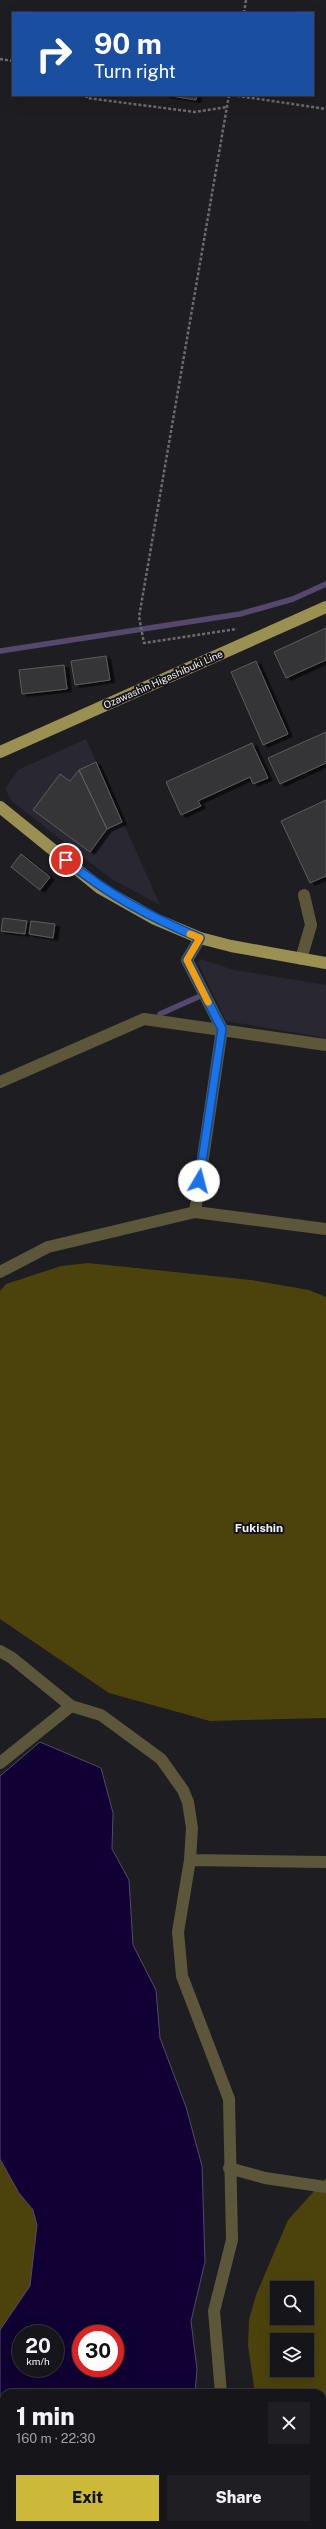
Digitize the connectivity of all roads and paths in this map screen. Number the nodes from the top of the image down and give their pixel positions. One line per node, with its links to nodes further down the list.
1 (246, 0): 2 (path)
2 (244, 12)
3 (0, 59): 4 (path)
4 (12, 61)
5 (86, 96): 8 (path)
6 (229, 96): 8 (path)
7 (239, 96): 9 (path)
8 (227, 107): 11 (path)
9 (326, 109)
10 (326, 607): 11 (main road, Ozawashin Higashibuki Line)
11 (260, 637): 12 (main road, Ozawashin Higashibuki Line)
12 (0, 752)
13 (0, 807): 15 (main road)
14 (304, 895): 16 (street)
15 (200, 938): 16 (main road); 18 (street)
16 (302, 960): 17 (main road)
17 (326, 964)
18 (222, 1029): 19 (street); 20 (street); 21 (street)
19 (326, 1045)
20 (0, 1082)
21 (195, 1212): 22 (street); 23 (street)
22 (326, 1228)
23 (0, 1272)
24 (0, 1651): 25 (street)
25 (71, 1706): 26 (street); 27 (street)
26 (0, 1763)
27 (190, 1860): 28 (street); 29 (street)
28 (326, 1862)
29 (229, 2168): 30 (street); 31 (street)
30 (326, 2187)
31 (221, 2389)

